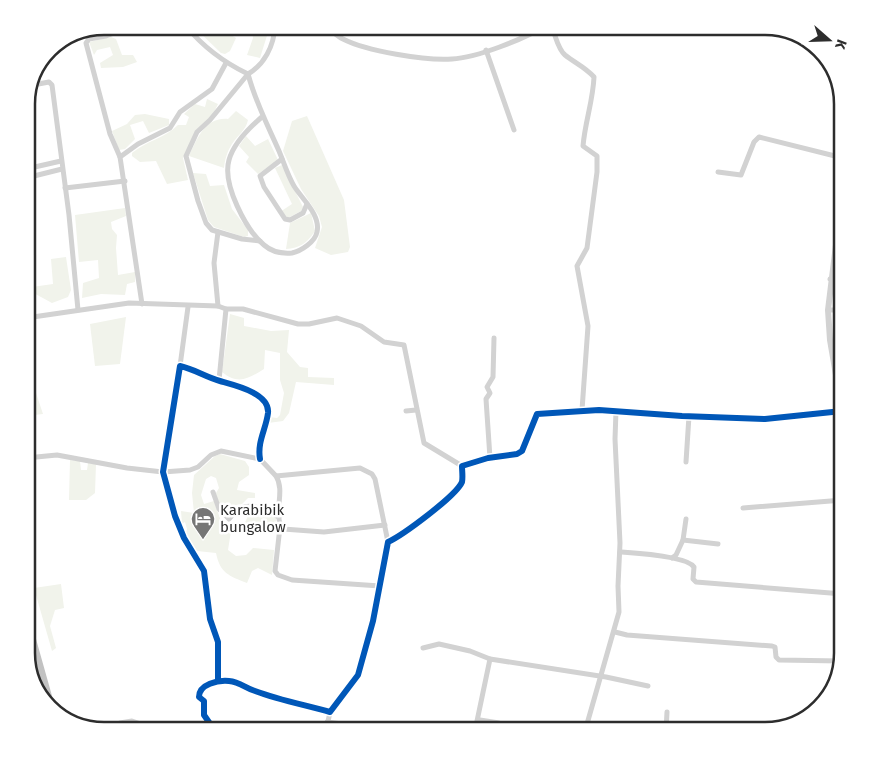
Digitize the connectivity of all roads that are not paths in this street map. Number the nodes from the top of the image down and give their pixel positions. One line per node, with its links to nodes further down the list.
1 (109, 35): 14 (street)
2 (194, 35): 8 (street)
3 (273, 35): 9 (street)
4 (337, 35): 7 (street)
5 (527, 35): 7 (street)
6 (554, 35): 42 (street)
7 (486, 50): 12 (street)
8 (226, 63): 9 (street); 14 (street)
9 (248, 74): 11 (street); 24 (street)
10 (38, 83): 16 (street)
11 (263, 116): 15 (street); 25 (street)
12 (514, 130)
13 (834, 156): 19 (street)
14 (120, 157): 21 (street)
15 (282, 159): 23 (street); 23 (street)
16 (61, 162): 17 (street); 18 (street)
17 (35, 167)
18 (62, 170): 20 (street); 22 (street)
19 (718, 172)
20 (35, 176)
21 (125, 181): 22 (street); 29 (street)
22 (65, 188): 33 (street)
23 (307, 204): 25 (street)
24 (218, 232): 25 (street); 31 (street)
25 (260, 242)
26 (834, 251): 27 (street)
27 (830, 279): 28 (street); 34 (street)
28 (834, 280)
29 (142, 304): 30 (street); 33 (street)
30 (188, 306): 31 (street); 39 (street)
31 (218, 306): 32 (street)
32 (226, 309): 40 (street); 41 (street)
33 (78, 310): 36 (street)
34 (828, 310): 35 (street); 38 (street)
35 (834, 310)
36 (35, 317)
37 (494, 338): 48 (street)
38 (834, 365)
39 (180, 366): 40 (street); 52 (street)
40 (219, 380): 49 (street)
41 (416, 410): 43 (street); 51 (street)
42 (582, 410): 44 (street); 48 (street)
43 (406, 411)
44 (616, 411): 46 (street); 64 (street)
45 (834, 415): 46 (street)
46 (689, 416): 50 (street)
47 (35, 457): 52 (street)
48 (490, 458): 51 (street)
49 (260, 459): 52 (street); 53 (street)
50 (686, 462)
51 (462, 466): 62 (street)
52 (163, 472): 74 (street)
53 (276, 476): 57 (street); 59 (street)
54 (213, 492): 57 (street)
55 (834, 501): 56 (street)
56 (743, 508)
57 (279, 517): 60 (street)
58 (686, 518): 61 (street)
59 (385, 525): 60 (street); 62 (street)
60 (280, 527): 66 (street)
61 (683, 540): 63 (street); 65 (street)
62 (388, 542): 66 (street)
63 (718, 544)
64 (620, 552): 65 (street); 68 (street)
65 (672, 558): 67 (street)
66 (380, 586): 77 (street)
67 (834, 593)
68 (614, 632): 72 (street); 73 (street)
69 (422, 648): 71 (street)
70 (35, 652): 76 (highway)
71 (490, 659): 73 (street); 79 (street)
72 (833, 662)
73 (601, 678): 75 (street); 83 (street)
74 (218, 681): 77 (street); 80 (street)
75 (648, 686)
76 (46, 690)
77 (330, 712): 81 (street)
78 (667, 712): 84 (street)
79 (477, 720): 82 (street)
80 (209, 722)
81 (326, 722)
82 (492, 722)
83 (587, 722)
84 (666, 722)

